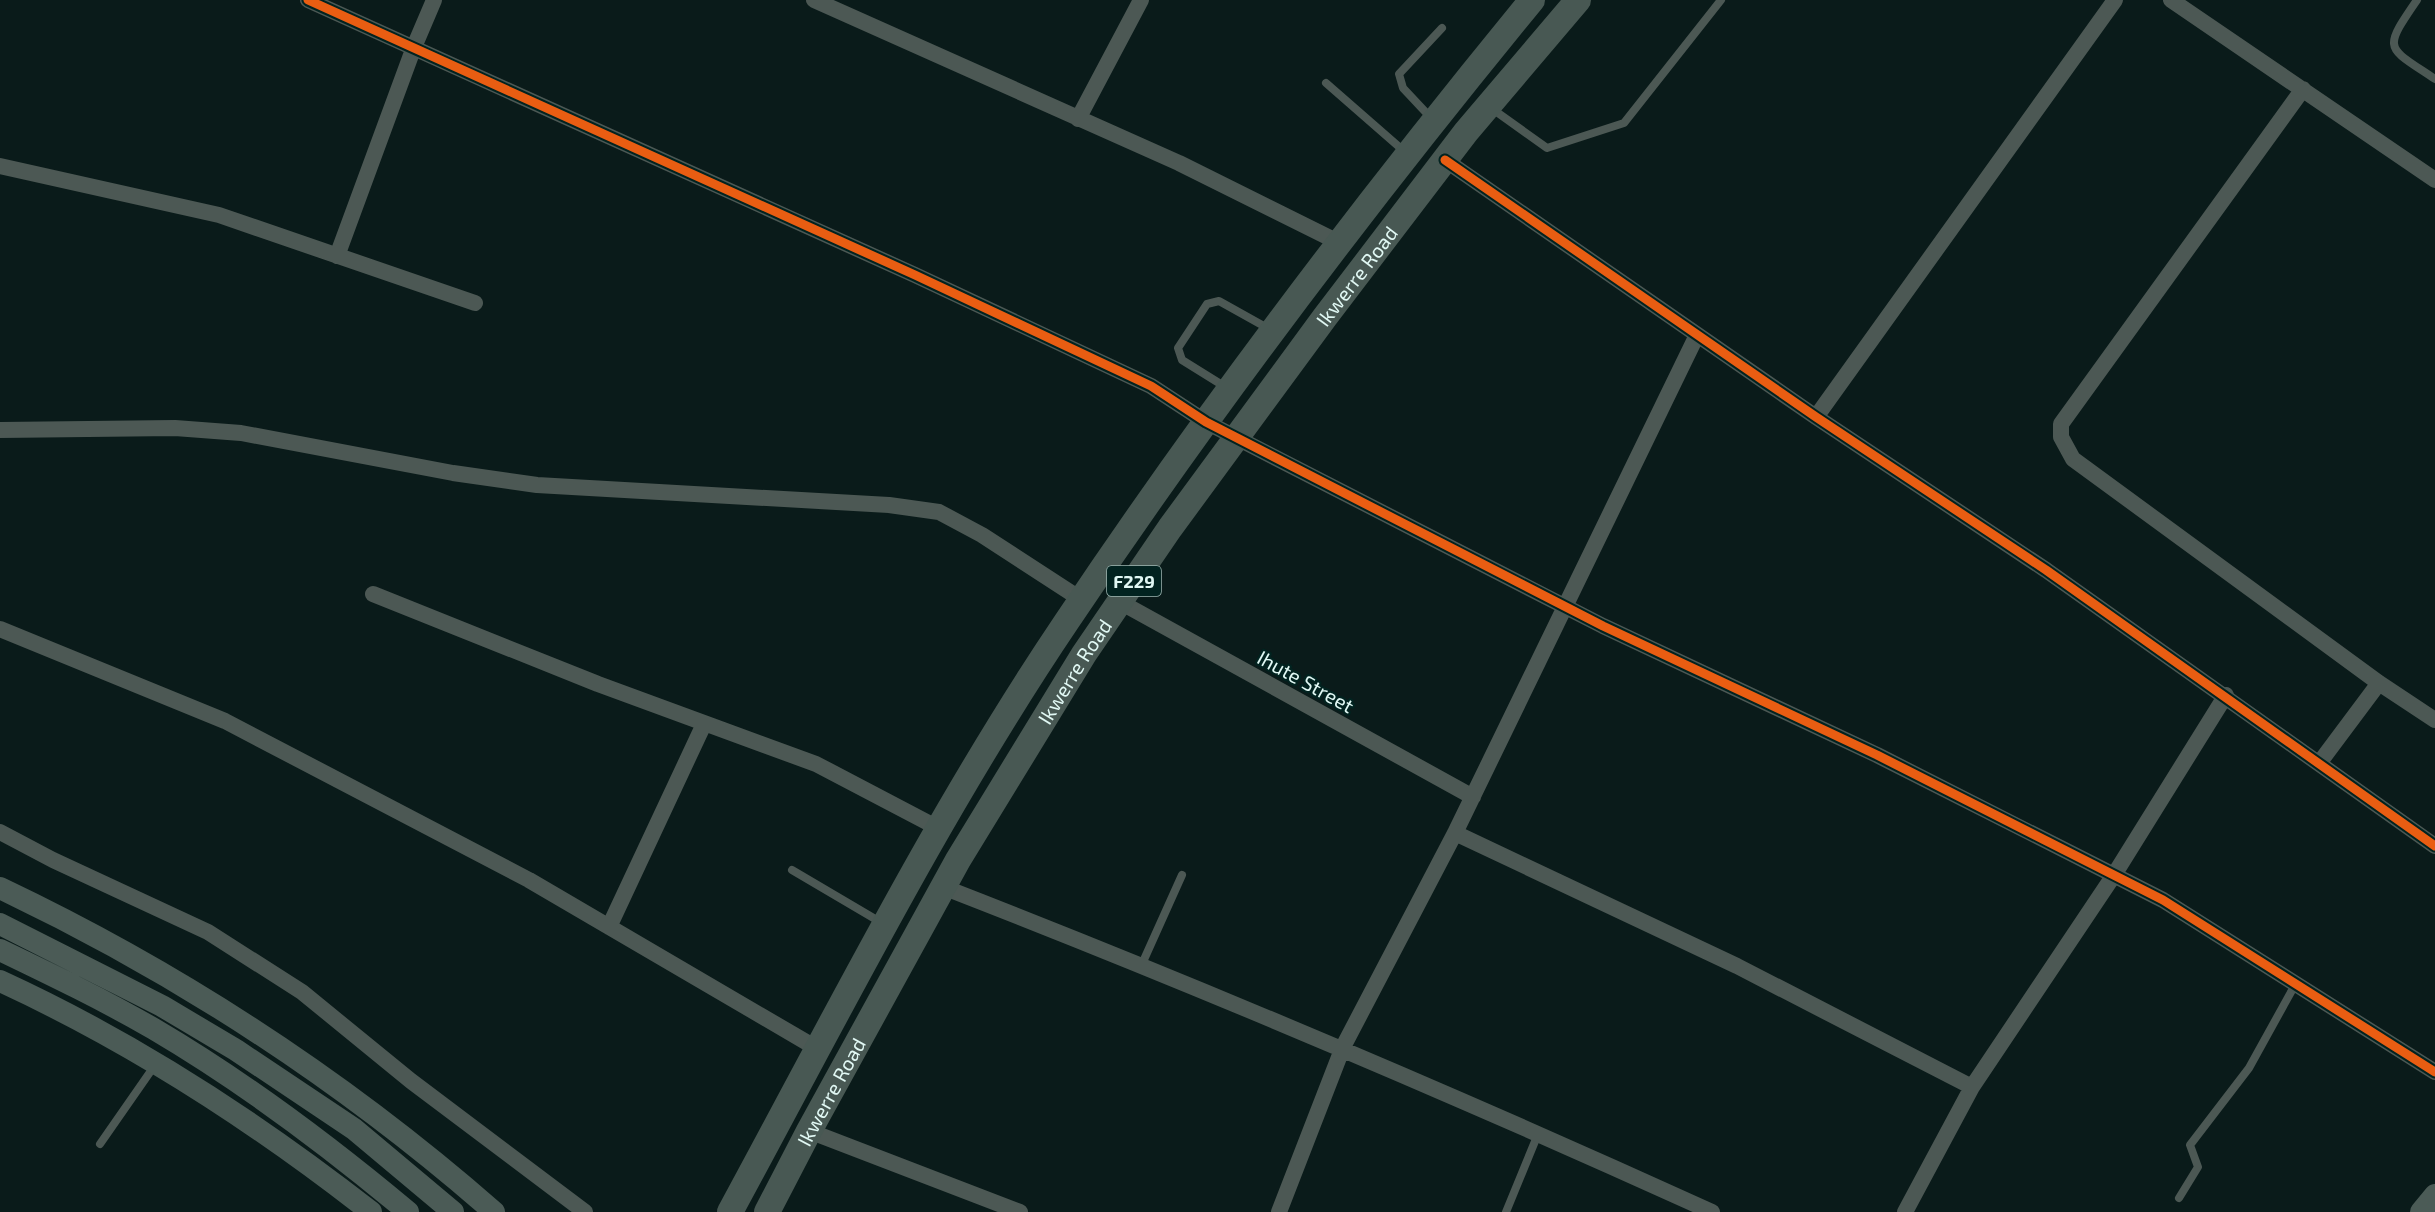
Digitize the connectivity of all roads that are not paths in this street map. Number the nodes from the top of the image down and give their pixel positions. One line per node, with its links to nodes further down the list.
1 (308, 0): 12 (street)
2 (434, 0): 12 (street)
3 (814, 0): 17 (street)
4 (1141, 0): 17 (street)
5 (1532, 0): 18 (main road, Ikwerre Road / F229)
6 (1578, 0): 16 (main road, Ikwerre Road / F229)
7 (1721, 0): 16 (lane)
8 (2115, 0): 29 (street)
9 (2171, 0): 15 (street)
10 (2417, 0): 13 (lane)
11 (1442, 28): 18 (lane)
12 (414, 47): 24 (street); 30 (street)
13 (2435, 79)
14 (1326, 83): 19 (lane)
15 (2303, 89): 22 (street); 38 (street)
16 (1488, 106): 20 (main road, Ikwerre Road / F229)
17 (1078, 119): 23 (street)
18 (1434, 120): 19 (main road, Ikwerre Road / F229)
19 (1408, 154): 23 (main road, Ikwerre Road / F229)
20 (1445, 160): 27 (street); 32 (main road, Ikwerre Road / F229)
21 (0, 166): 24 (street)
22 (2435, 180)
23 (1340, 243): 26 (main road, Ikwerre Road / F229)
24 (337, 256): 25 (street)
25 (475, 303)
26 (1274, 332): 28 (main road, Ikwerre Road / F229); 28 (lane)
27 (1697, 335): 29 (street); 36 (street)
28 (1230, 390): 30 (main road, Ikwerre Road / F229)
29 (1816, 417): 39 (street)
30 (1206, 422): 32 (street); 34 (main road, Ikwerre Road / F229)
31 (0, 430): 34 (street)
32 (1236, 436): 35 (main road, Ikwerre Road / F229); 36 (street)
33 (373, 594): 41 (street)
34 (1082, 600): 44 (main road, Ikwerre Road / F229)
35 (1120, 602): 43 (street, Ihute Street); 51 (main road, Ikwerre Road / F229)
36 (1565, 606): 43 (street); 50 (street)
37 (0, 629): 55 (street)
38 (2379, 683): 40 (street); 42 (street)
39 (2226, 695): 42 (street); 50 (street)
40 (2435, 720)
41 (704, 724): 44 (street); 55 (street)
42 (2320, 762): 47 (street)
43 (1473, 797): 46 (street)
44 (940, 829): 54 (main road, Ikwerre Road / F229)
45 (0, 832): 74 (street)
46 (1455, 833): 60 (street); 64 (street)
47 (2435, 846)
48 (792, 870): 54 (lane)
49 (1182, 875): 57 (lane)
50 (2115, 875): 59 (street); 64 (street)
51 (943, 887): 57 (street); 65 (main road, Ikwerre Road / F229)
52 (0, 888): 73 (street)
53 (0, 924): 72 (street)
54 (885, 924): 61 (main road, Ikwerre Road / F229)
55 (609, 927): 61 (street)
56 (0, 950): 71 (street)
57 (1142, 964): 60 (street)
58 (0, 981): 62 (street)
59 (2296, 983): 63 (street); 69 (lane)
60 (1343, 1047): 66 (street); 78 (street)
61 (818, 1049): 75 (main road, Ikwerre Road / F229)
62 (157, 1062): 67 (lane); 70 (street)
63 (2435, 1072)
64 (1972, 1087): 81 (street)
65 (808, 1131): 76 (main road, Ikwerre Road / F229); 77 (street)
66 (1538, 1133): 79 (lane); 80 (street)
67 (100, 1144)
68 (2435, 1195): 82 (street)
69 (2179, 1198)
70 (371, 1212)
71 (408, 1212)
72 (453, 1212)
73 (494, 1212)
74 (585, 1212)
75 (730, 1212)
76 (767, 1212)
77 (1020, 1212)
78 (1279, 1212)
79 (1506, 1212)
80 (1712, 1212)
81 (1905, 1212)
82 (2421, 1212)

